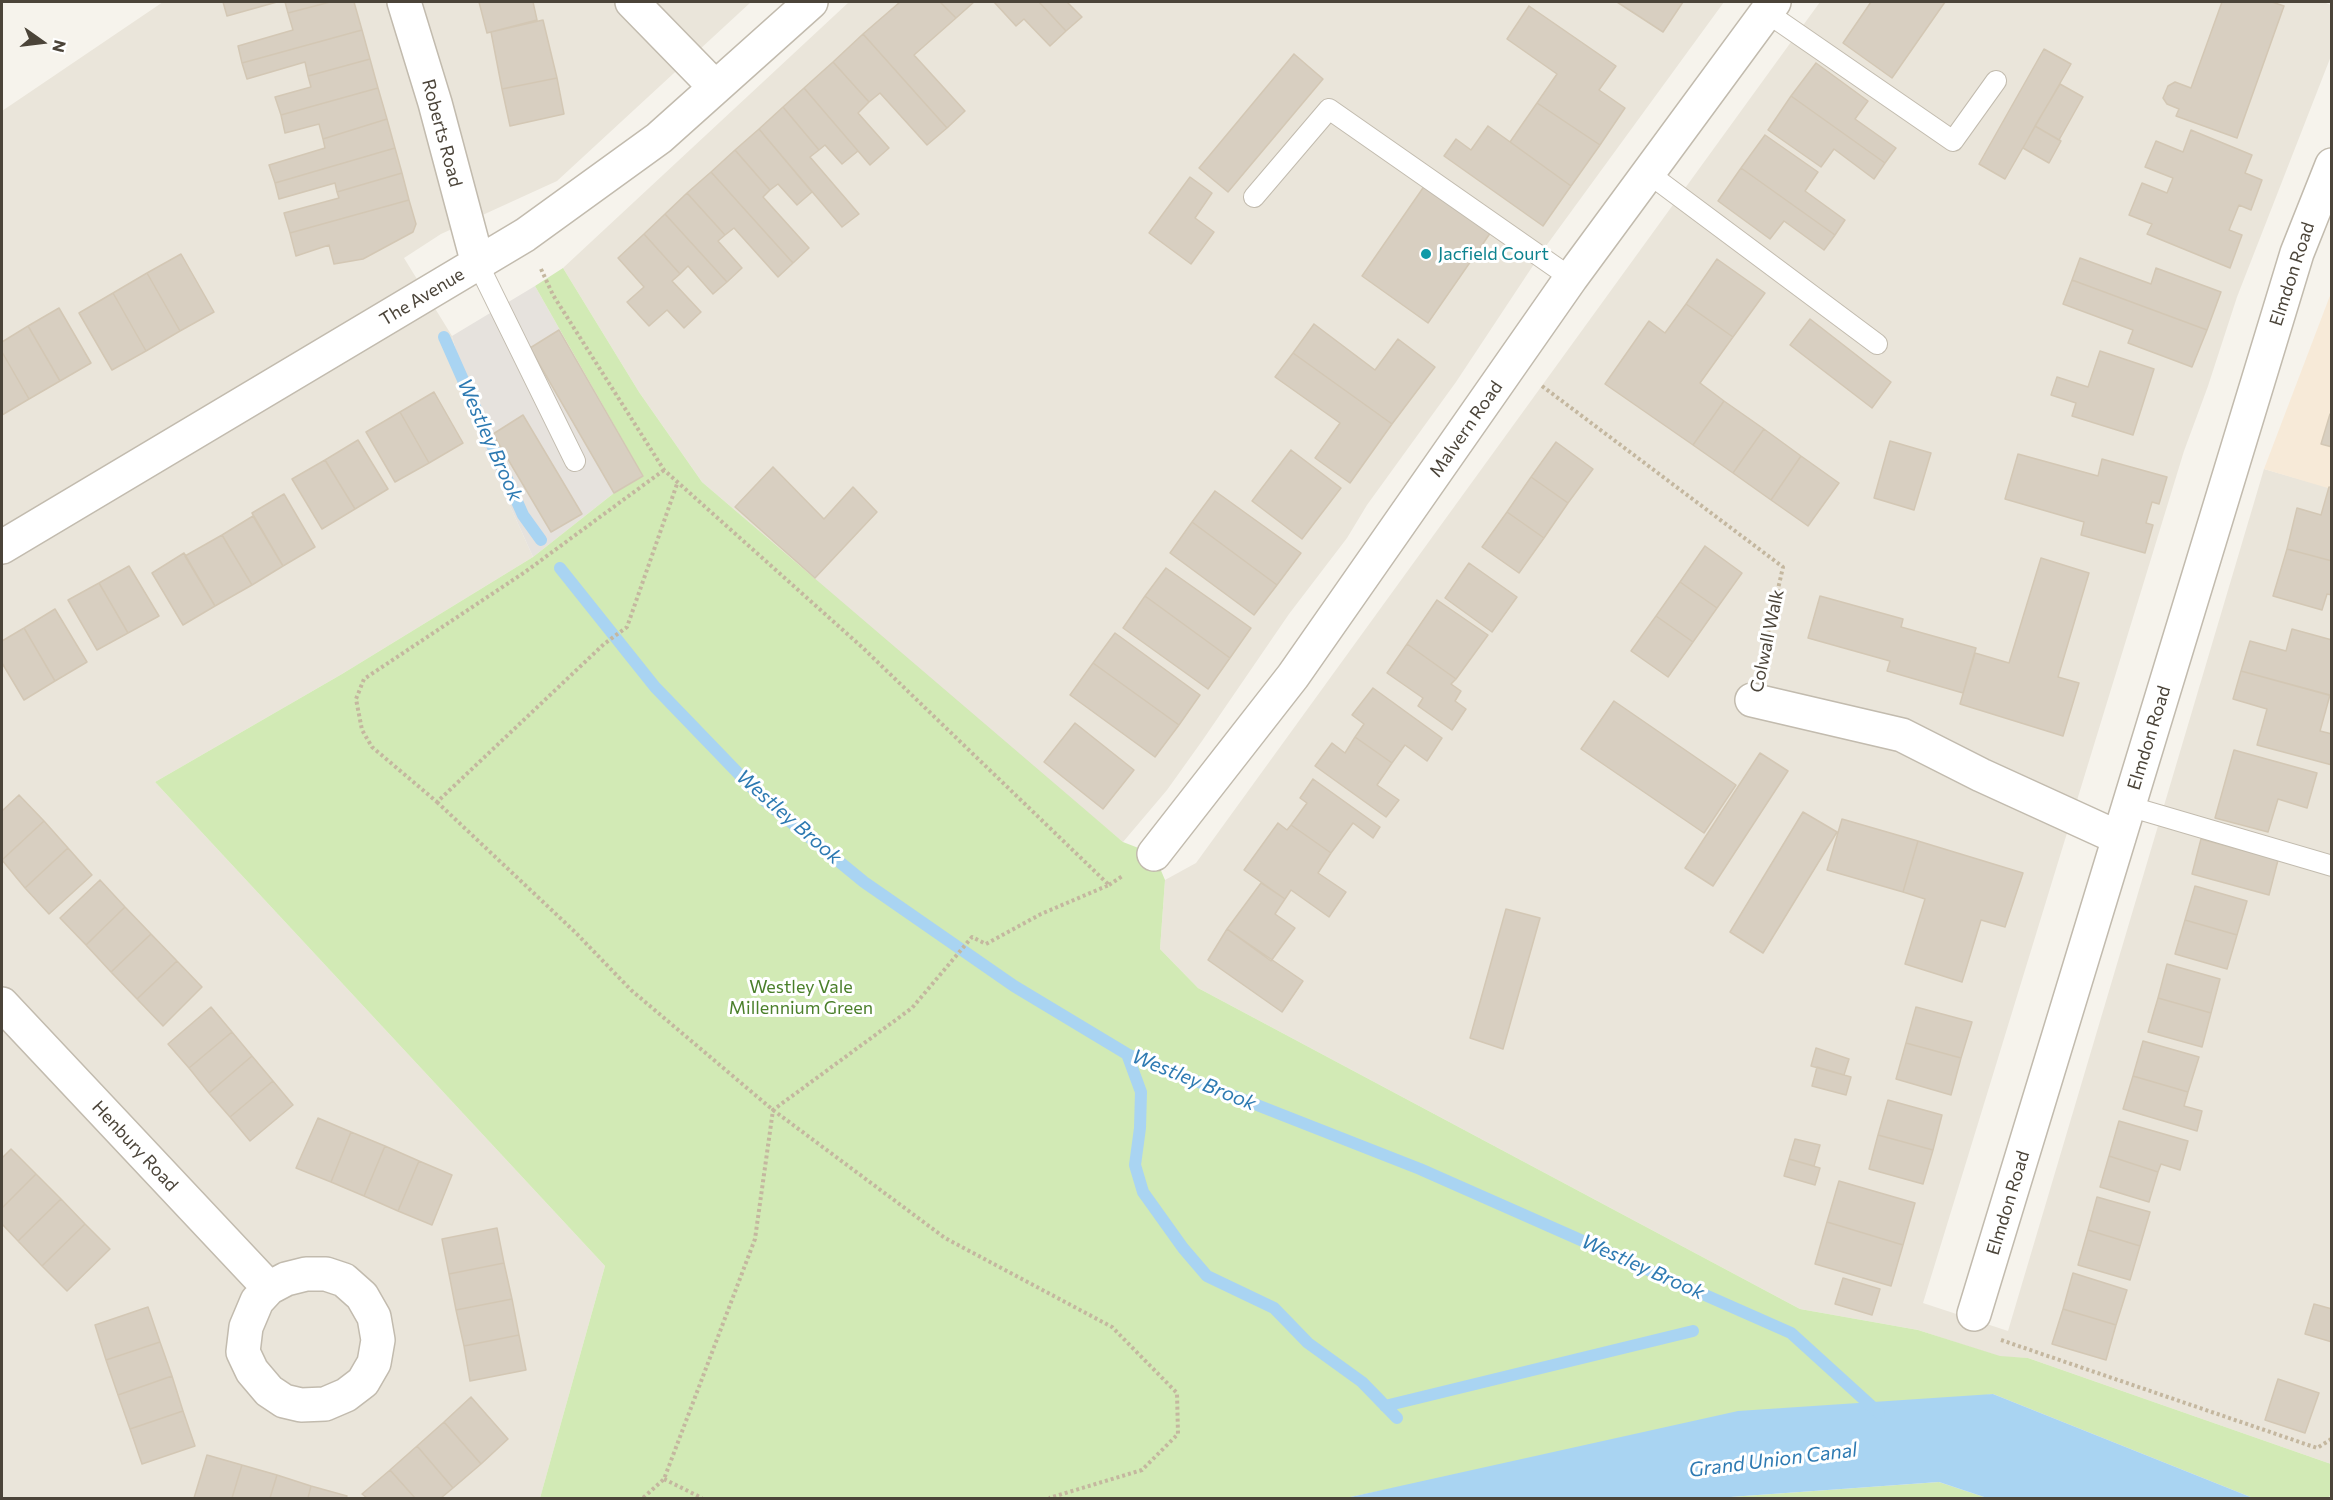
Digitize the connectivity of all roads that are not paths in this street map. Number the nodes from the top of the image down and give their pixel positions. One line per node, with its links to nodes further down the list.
1 (404, 2): 10 (street, Roberts Road)
2 (632, 2): 6 (street)
3 (811, 2): 6 (street, The Avenue)
4 (1770, 7): 5 (lane); 8 (street, Malvern Road)
5 (1996, 81)
6 (715, 87): 10 (street, The Avenue)
7 (2331, 165): 16 (street, Elmdon Road)
8 (1648, 173): 11 (street, Malvern Road); 12 (lane)
9 (1254, 197): 11 (lane)
10 (478, 264): 13 (lane); 14 (street, The Avenue)
11 (1571, 278): 18 (street, Malvern Road)
12 (1878, 344)
13 (575, 461)
14 (2, 547)
15 (1752, 700): 17 (street, Colwall Walk)
16 (2128, 806): 17 (street, Elmdon Road); 19 (lane)
17 (2119, 838): 22 (street, Elmdon Road)
18 (1154, 854)
19 (2331, 866)
20 (2, 1004): 21 (street, Henbury Road)
21 (269, 1288): 21 (street)
22 (1974, 1314)

